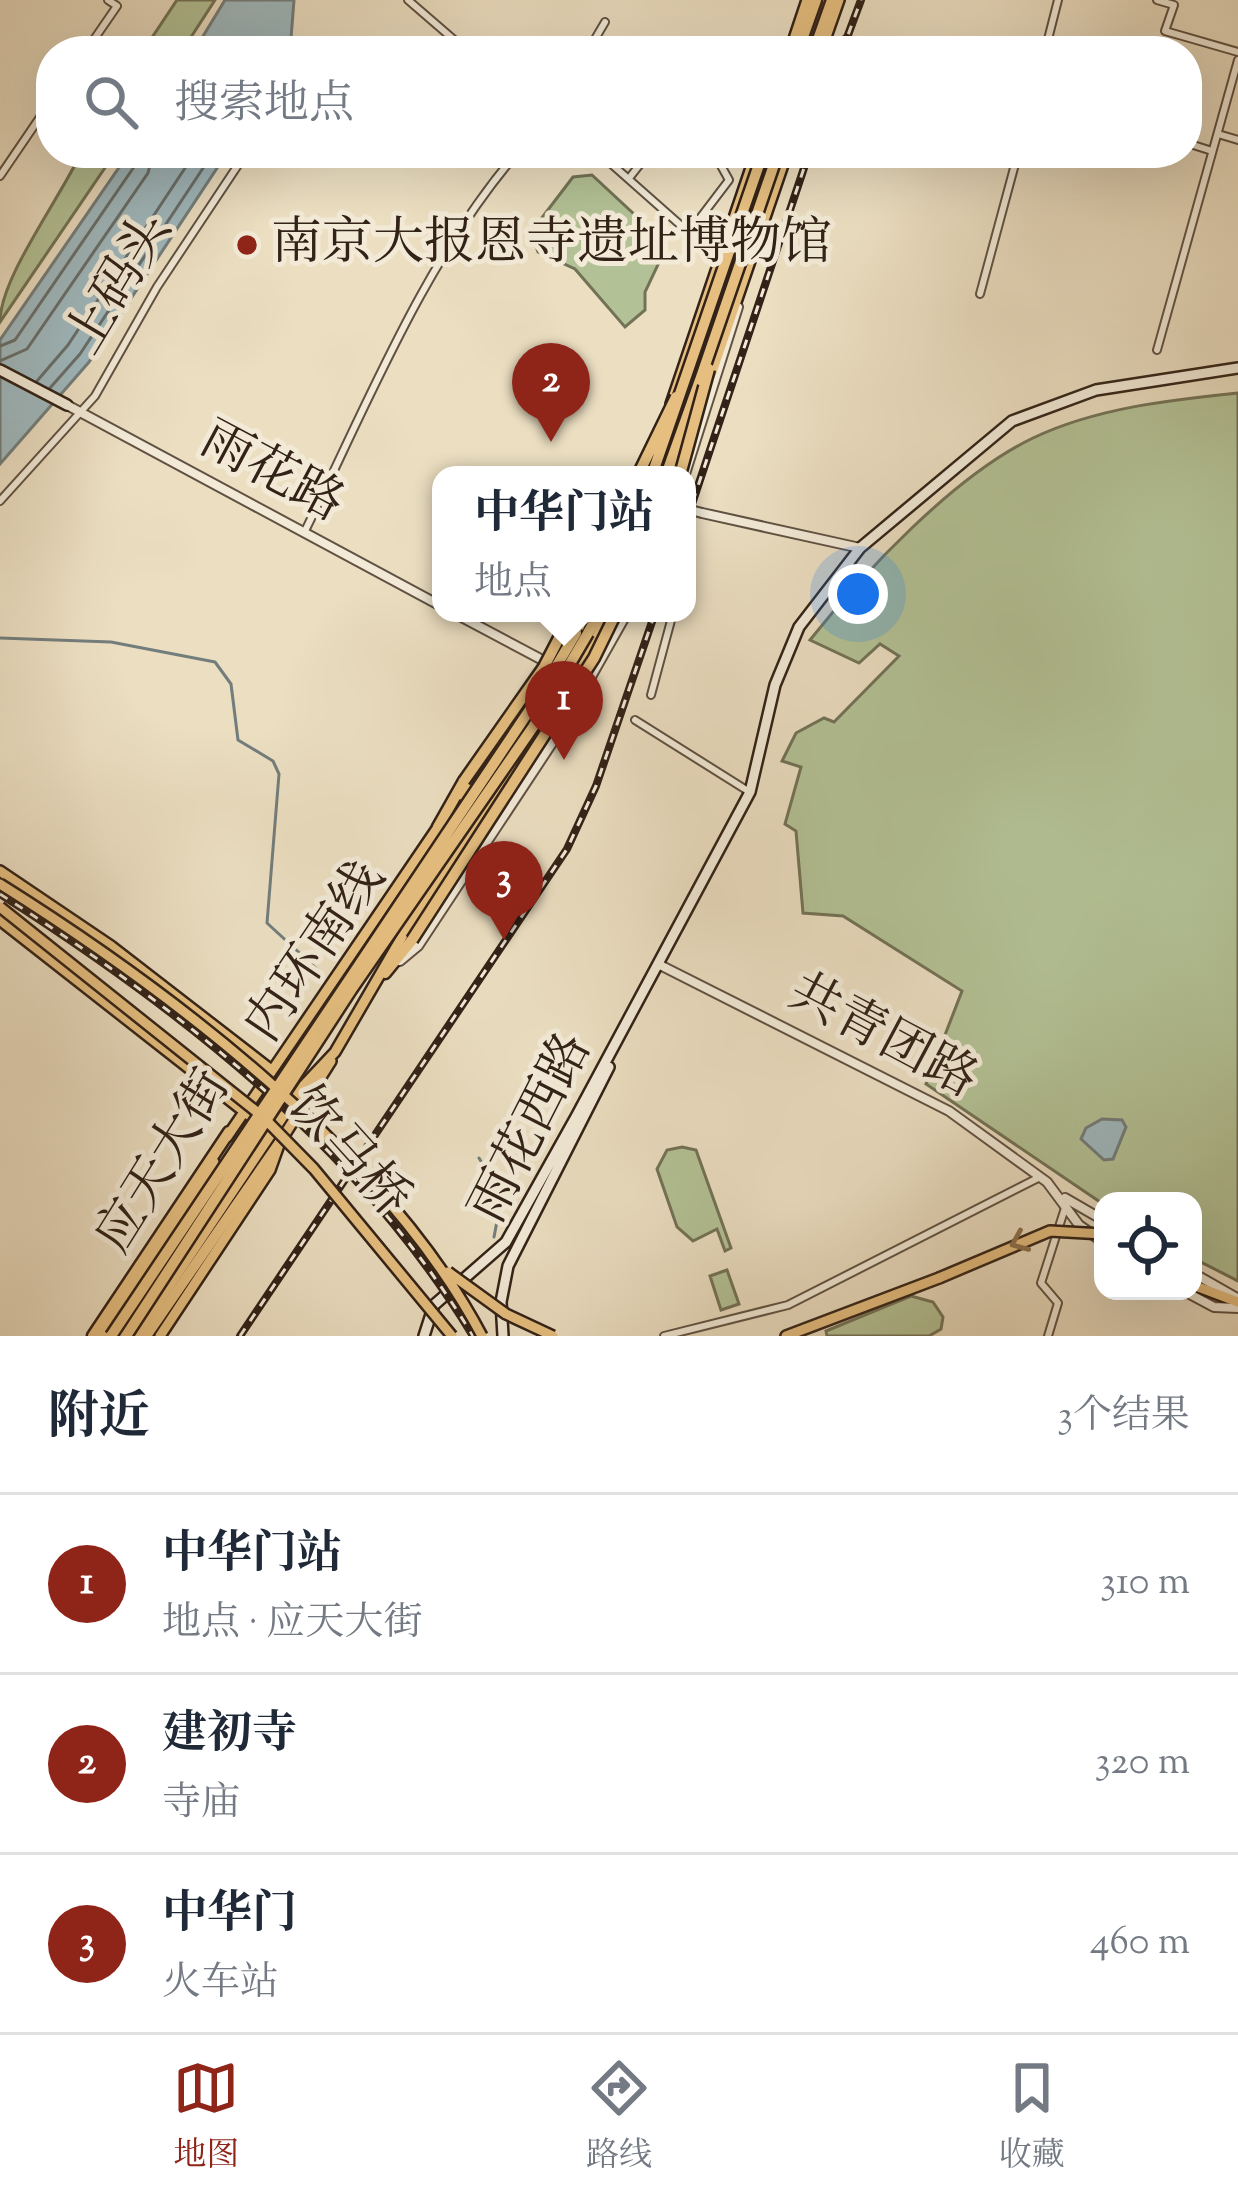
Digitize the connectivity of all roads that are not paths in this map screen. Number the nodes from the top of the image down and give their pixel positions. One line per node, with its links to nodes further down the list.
1 (108, 0): 8 (street)
2 (407, 0): 9 (street)
3 (811, 0): 11 (highway)
4 (835, 0): 12 (highway)
5 (1058, 0): 13 (street)
6 (1157, 0): 14 (street)
7 (605, 22): 10 (street)
8 (97, 36)
9 (449, 36)
10 (597, 36)
11 (799, 36)
12 (823, 36)
13 (1049, 36)
14 (1180, 36)
15 (1202, 44): 16 (street)
16 (1238, 56): 18 (street)
17 (36, 122): 32 (street)
18 (1218, 134): 19 (street); 21 (street)
19 (1238, 140)
20 (1202, 148): 21 (street)
21 (1212, 151): 38 (street)
22 (237, 168): 42 (street, 上码头)
23 (505, 168): 49 (street)
24 (618, 168): 33 (street)
25 (637, 168): 33 (street)
26 (722, 168): 34 (street)
27 (754, 168): 35 (main road)
28 (754, 168): 44 (highway, bridge)
29 (773, 168): 45 (highway, bridge)
30 (782, 168): 36 (main road)
31 (1014, 168): 37 (street)
32 (0, 176)
33 (630, 177): 34 (street)
34 (691, 230): 35 (street)
35 (720, 260): 36 (main road); 43 (main road)
36 (751, 269): 46 (main road)
37 (980, 294)
38 (1157, 350)
39 (1238, 368): 50 (main road, 雨花西路)
40 (0, 370): 41 (main road)
41 (67, 405): 42 (street, 雨花路)
42 (81, 414): 47 (street, 上码头); 49 (street, 雨花路)
43 (647, 466)
44 (648, 466)
45 (678, 466)
46 (679, 466)
47 (0, 501)
48 (696, 511): 50 (street, bridge)
49 (304, 532): 51 (street, 雨花路)
50 (860, 548): 66 (main road, 雨花西路)
51 (432, 601)
52 (471, 622): 61 (street)
53 (572, 622): 67 (highway, bridge)
54 (573, 622): 61 (main road, 应天大街)
55 (574, 622): 92 (highway, 内环南线, bridge)
56 (594, 622): 93 (highway, 内环南线, bridge)
57 (607, 622): 62 (main road, 应天大街)
58 (608, 622): 73 (highway, bridge)
59 (624, 622): 63 (street, 应天大街)
60 (671, 622): 64 (street)
61 (551, 664): 62 (street); 67 (main road, 应天大街)
62 (572, 680): 63 (street); 73 (main road, 应天大街)
63 (594, 684): 73 (street, 应天大街)
64 (651, 695)
65 (635, 720): 66 (street)
66 (749, 792): 72 (main road, 雨花西路)
67 (438, 827): 74 (main road, 应天大街)
68 (0, 872): 74 (main road)
69 (0, 884): 84 (main road, bridge)
70 (0, 907): 98 (main road, 饮马桥, bridge)
71 (0, 920): 75 (main road)
72 (658, 964): 78 (street, 共青团路); 85 (main road, 雨花西路); 86 (main road, 雨花西路)
73 (385, 974): 77 (main road, 应天大街)
74 (270, 1069): 75 (main road, 应天大街)
75 (243, 1108): 76 (main road, 应天大街); 77 (main road)
76 (229, 1132): 91 (highway); 91 (main road, 应天大街)
77 (276, 1138): 80 (highway); 96 (main road, 应天大街)
78 (1040, 1177): 79 (street, 共青团路); 102 (street)
79 (1062, 1199): 81 (street, 共青团路); 82 (street, 共青团路); 104 (street)
80 (231, 1203): 94 (main road, 应天大街); 95 (highway)
81 (1094, 1215)
82 (1094, 1234)
83 (1094, 1237): 103 (main road, one-way to 103, bridge)
84 (422, 1248): 99 (main road, 雨花西路, bridge); 101 (main road, bridge)
85 (487, 1259): 86 (main road); 97 (main road, 雨花西路)
86 (505, 1278): 100 (main road, 雨花西路)
87 (1202, 1279): 90 (street)
88 (1202, 1289): 90 (main road)
89 (1201, 1300): 90 (street)
90 (1238, 1303)
91 (98, 1336)
92 (111, 1336)
93 (126, 1336)
94 (136, 1336)
95 (146, 1336)
96 (160, 1336)
97 (424, 1336)
98 (452, 1336)
99 (482, 1336)
100 (503, 1336)
101 (553, 1336)
102 (664, 1336)
103 (785, 1336)
104 (1048, 1336)

